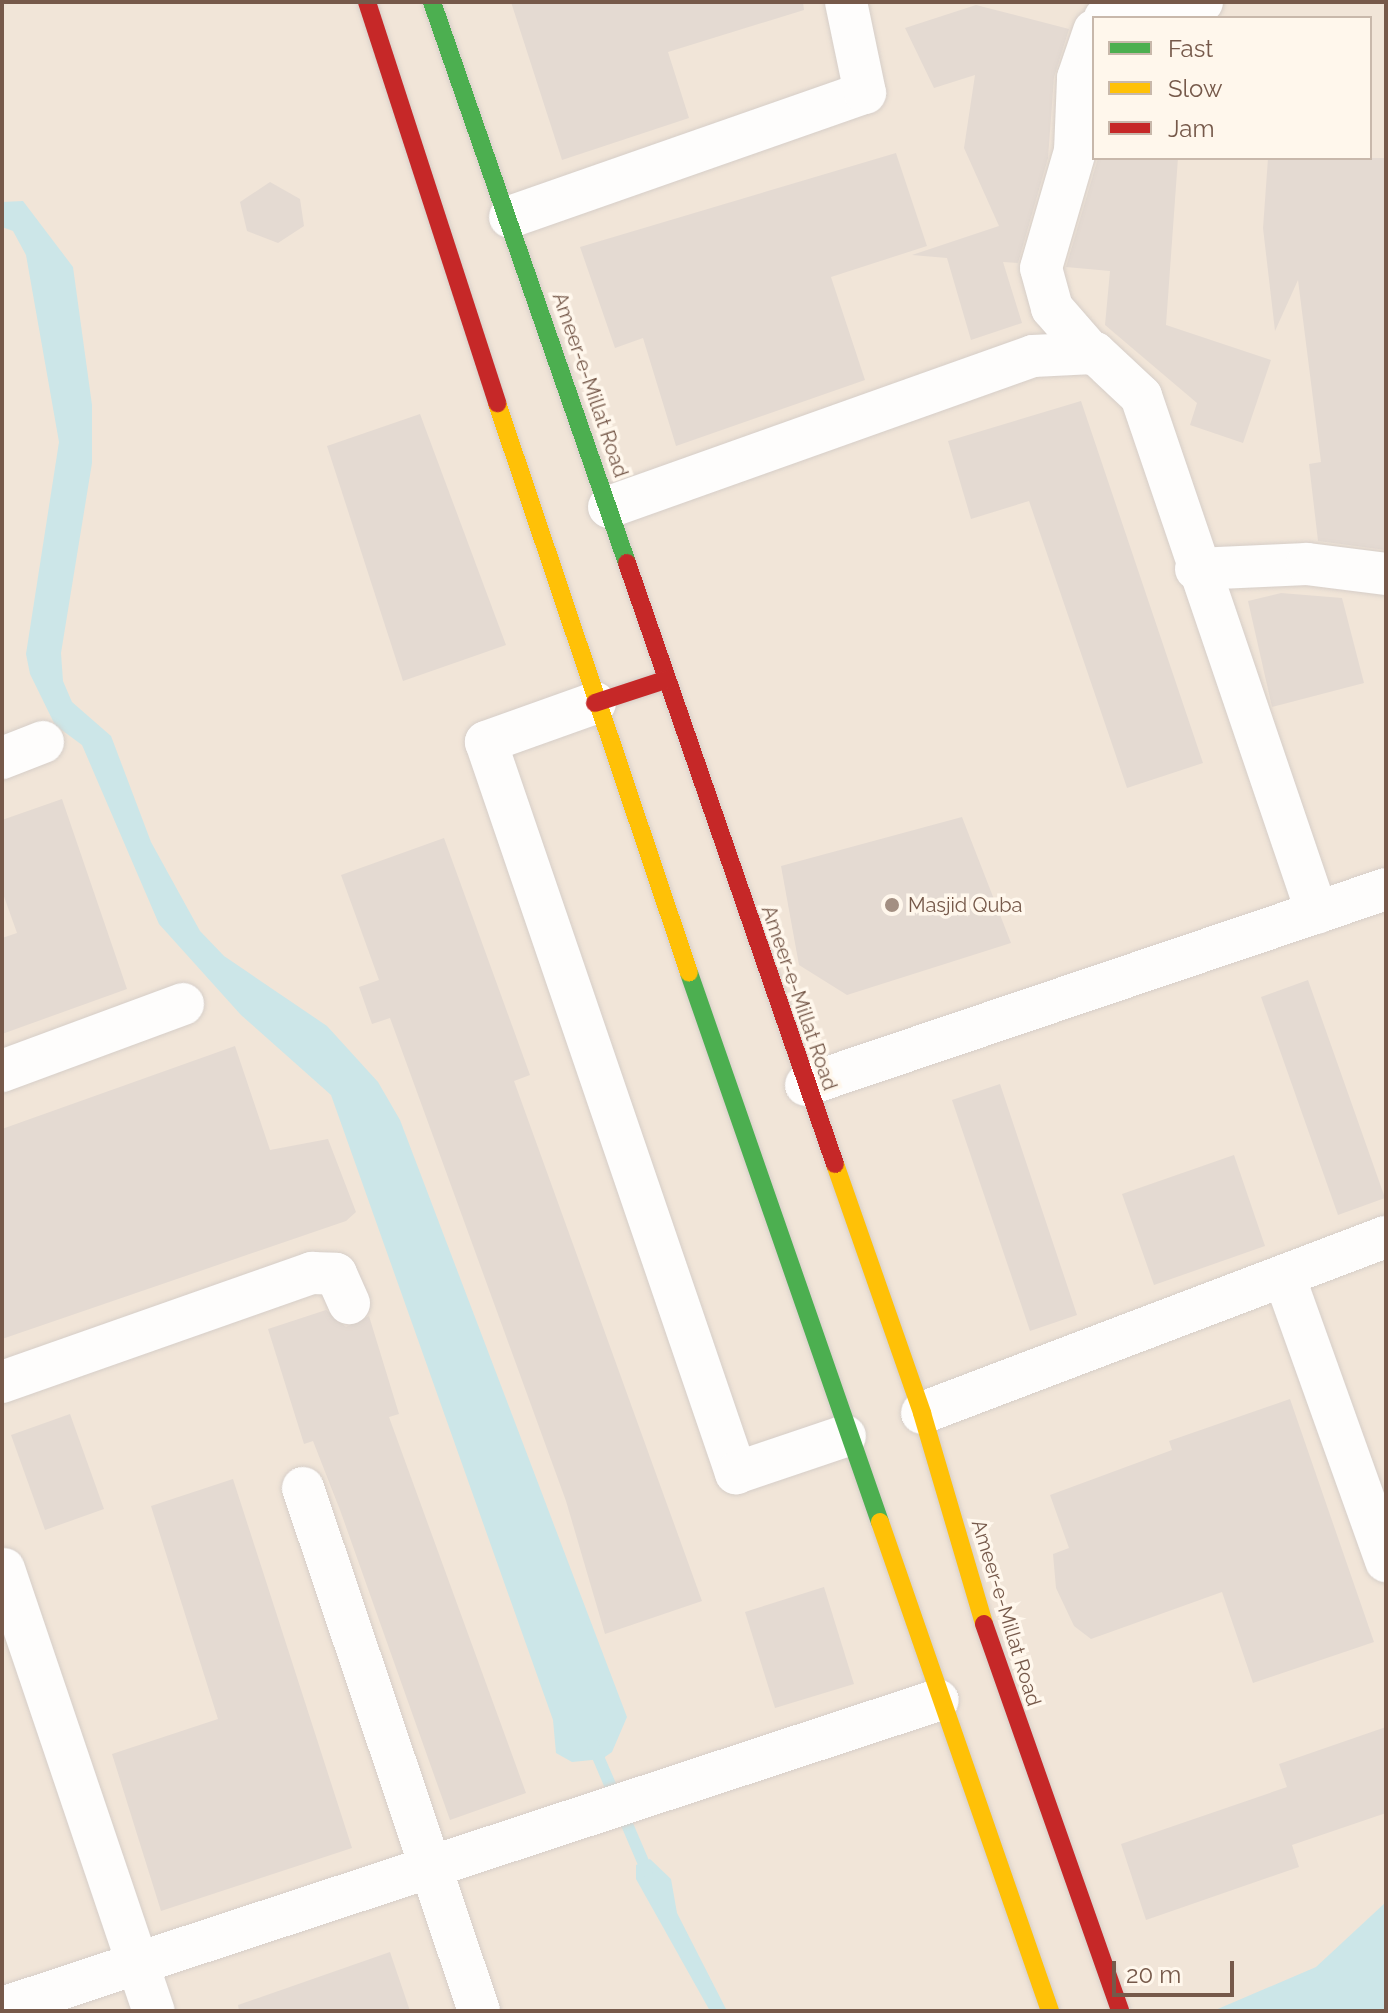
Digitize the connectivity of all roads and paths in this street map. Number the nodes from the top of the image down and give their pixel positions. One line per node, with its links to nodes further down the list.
1 (367, 2): 13 (main road)
2 (432, 2): 7 (main road, Ameer-e-Millat Road)
3 (846, 2): 7 (street)
4 (1202, 2): 5 (street)
5 (1108, 16)
6 (1092, 37): 8 (street)
7 (510, 217): 9 (main road, Ameer-e-Millat Road)
8 (1092, 354): 9 (street); 10 (street)
9 (609, 507): 12 (main road, Ameer-e-Millat Road)
10 (1196, 569): 11 (street); 17 (street)
11 (1386, 574)
12 (665, 680): 13 (main road); 20 (main road, Ameer-e-Millat Road)
13 (595, 703): 26 (main road); 26 (street)
14 (43, 742): 15 (street)
15 (2, 758)
16 (1386, 889): 17 (street)
17 (1317, 913): 20 (street)
18 (183, 1004): 19 (street)
19 (2, 1071)
20 (806, 1085): 25 (main road, Ameer-e-Millat Road)
21 (1386, 1237): 22 (street)
22 (1284, 1276): 25 (street); 28 (street)
23 (349, 1303): 24 (street)
24 (2, 1382)
25 (922, 1413): 37 (main road, Ameer-e-Millat Road)
26 (845, 1436): 30 (main road)
27 (303, 1488): 31 (street)
28 (1386, 1561)
29 (4, 1569): 32 (street)
30 (950, 1695): 31 (street); 36 (main road)
31 (429, 1867): 32 (street); 35 (street)
32 (138, 1963): 33 (street); 34 (street)
33 (2, 2008)
34 (154, 2011)
35 (479, 2011)
36 (1050, 2011)
37 (1120, 2011)

